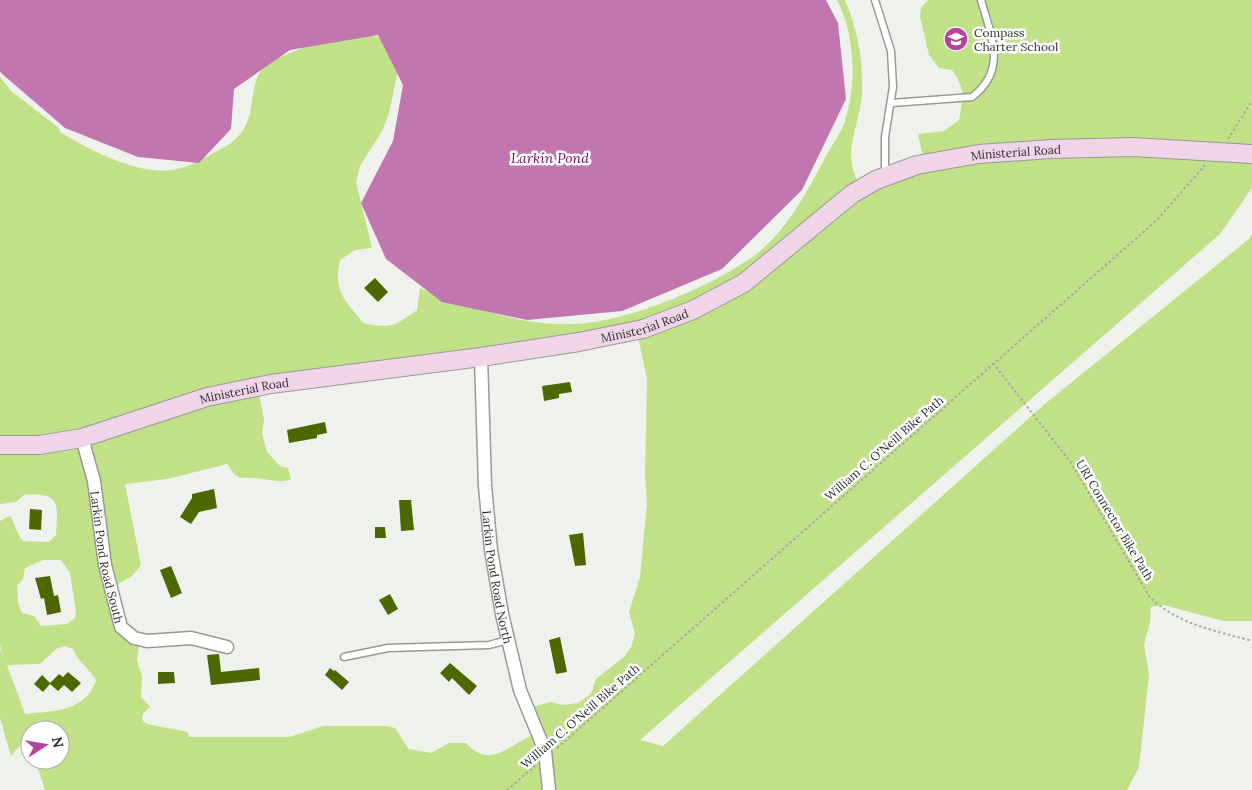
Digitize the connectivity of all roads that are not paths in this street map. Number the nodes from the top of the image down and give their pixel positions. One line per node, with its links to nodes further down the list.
1 (876, 0): 3 (lane)
2 (981, 0): 3 (lane)
3 (892, 103): 5 (lane)
4 (1252, 154): 5 (main road, Ministerial Road)
5 (885, 176): 6 (main road, Ministerial Road)
6 (481, 357): 7 (main road, Ministerial Road); 9 (street, Larkin Pond Road North)
7 (82, 438): 8 (main road, Ministerial Road); 10 (street, Larkin Pond Road South)
8 (0, 445)
9 (508, 640): 11 (lane); 12 (street, Larkin Pond Road North)
10 (227, 647)
11 (344, 657)
12 (549, 790)

